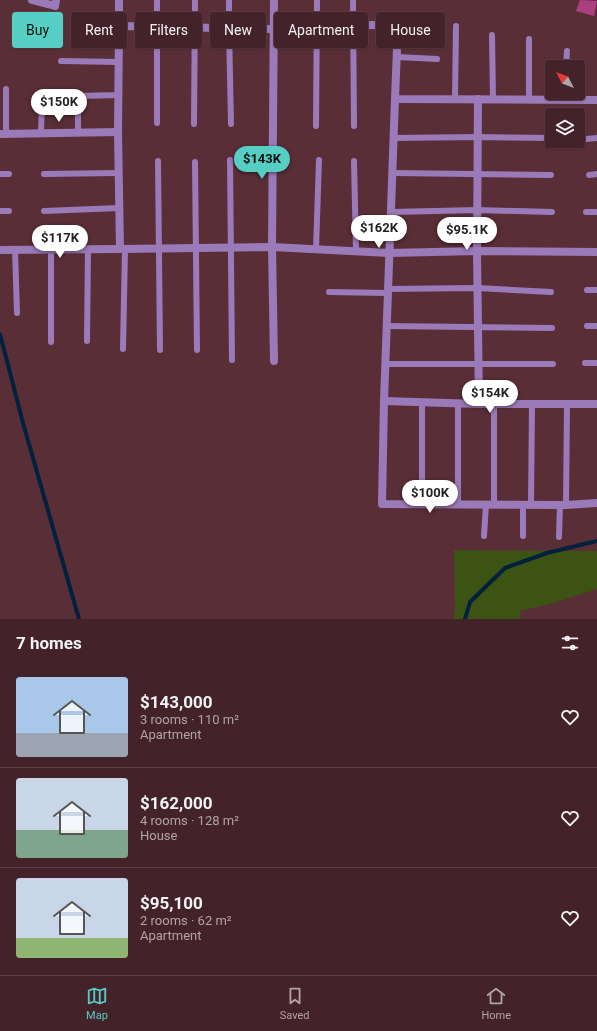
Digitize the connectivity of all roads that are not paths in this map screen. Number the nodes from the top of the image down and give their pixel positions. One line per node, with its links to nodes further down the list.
1 (32, 0): 2 (street)
2 (56, 0)
3 (119, 0): 10 (street)
4 (157, 0): 11 (lane)
5 (195, 0): 12 (lane)
6 (230, 0): 13 (lane)
7 (274, 0): 18 (street)
8 (317, 0): 14 (lane)
9 (354, 0): 15 (lane)
10 (119, 12)
11 (157, 12)
12 (195, 12)
13 (229, 12)
14 (317, 12)
15 (354, 12)
16 (456, 26): 39 (lane)
17 (266, 29): 18 (street)
18 (273, 29): 83 (street)
19 (492, 35): 41 (lane)
20 (529, 39): 42 (lane)
21 (119, 48): 33 (street)
22 (156, 48): 45 (lane)
23 (195, 48): 46 (lane)
24 (229, 48): 47 (lane)
25 (318, 48): 48 (lane)
26 (353, 48): 49 (lane)
27 (397, 48): 29 (street)
28 (567, 51): 31 (lane)
29 (397, 57): 30 (lane); 38 (street)
30 (437, 59)
31 (566, 60)
32 (61, 62): 33 (lane)
33 (119, 62): 35 (street)
34 (6, 89): 53 (lane)
35 (118, 94): 50 (lane); 51 (street)
36 (545, 98): 42 (street)
37 (585, 98): 43 (street)
38 (395, 99): 39 (street); 55 (street)
39 (455, 99): 40 (street)
40 (478, 99): 41 (street); 54 (street)
41 (493, 99): 42 (street)
42 (528, 99)
43 (597, 100)
44 (42, 101): 52 (lane)
45 (156, 123)
46 (194, 124)
47 (231, 124)
48 (316, 126)
49 (354, 126)
50 (78, 132): 51 (street); 52 (street)
51 (118, 132): 64 (street)
52 (41, 133): 53 (street)
53 (3, 134)
54 (477, 137): 55 (lane); 56 (lane); 69 (street)
55 (393, 138): 65 (street)
56 (545, 138)
57 (597, 138): 58 (lane)
58 (586, 139)
59 (230, 160): 82 (lane)
60 (319, 160): 89 (lane)
61 (158, 161): 88 (lane)
62 (354, 161): 92 (lane)
63 (195, 162): 84 (lane)
64 (118, 173): 68 (lane); 73 (street)
65 (392, 173): 69 (lane); 78 (street)
66 (0, 174): 67 (lane)
67 (9, 174)
68 (44, 174)
69 (477, 174): 71 (lane); 74 (street)
70 (597, 174): 72 (lane)
71 (551, 175)
72 (589, 175)
73 (119, 208): 77 (lane); 87 (street)
74 (477, 210): 78 (lane); 79 (lane); 93 (street)
75 (0, 211): 76 (lane)
76 (9, 211)
77 (44, 211)
78 (391, 212): 95 (street)
79 (552, 212)
80 (586, 212): 81 (lane)
81 (597, 212)
82 (232, 247): 83 (street); 84 (street); 113 (lane)
83 (272, 247): 89 (street); 114 (street)
84 (196, 248): 88 (street); 112 (lane)
85 (51, 249): 86 (street); 91 (street); 109 (lane)
86 (88, 249): 87 (street); 108 (lane)
87 (122, 249): 88 (street); 110 (lane)
88 (160, 249): 111 (lane)
89 (316, 249): 92 (street)
90 (0, 250): 91 (street)
91 (15, 250): 102 (lane)
92 (356, 251): 95 (street)
93 (477, 251): 94 (street); 95 (street); 96 (street)
94 (597, 252)
95 (389, 253): 99 (street)
96 (477, 288): 99 (lane); 101 (lane); 106 (street)
97 (587, 290): 98 (lane)
98 (597, 290)
99 (388, 291): 100 (lane); 103 (street)
100 (329, 292)
101 (551, 292)
102 (17, 313)
103 (387, 326): 106 (lane); 118 (street)
104 (587, 326): 105 (lane)
105 (597, 326)
106 (478, 327): 107 (lane); 115 (street)
107 (552, 328)
108 (87, 341)
109 (51, 342)
110 (123, 349)
111 (160, 350)
112 (198, 350)
113 (232, 360)
114 (274, 361)
115 (478, 363): 118 (lane); 119 (lane); 123 (street)
116 (585, 363): 117 (lane)
117 (597, 363)
118 (385, 364): 120 (street)
119 (553, 364)
120 (384, 401): 121 (street); 129 (street)
121 (422, 402): 122 (street); 129 (lane)
122 (458, 403): 123 (street); 130 (lane)
123 (479, 404): 124 (street)
124 (494, 404): 125 (street); 131 (lane)
125 (532, 404): 126 (street); 132 (lane)
126 (567, 404): 127 (street); 133 (lane)
127 (597, 404)
128 (597, 503): 133 (street)
129 (422, 504): 130 (street)
130 (458, 504): 131 (street)
131 (490, 504): 132 (street); 134 (lane)
132 (527, 504): 133 (street); 135 (lane)
133 (563, 505): 136 (lane)
134 (484, 536)
135 (523, 536)
136 (559, 537)

